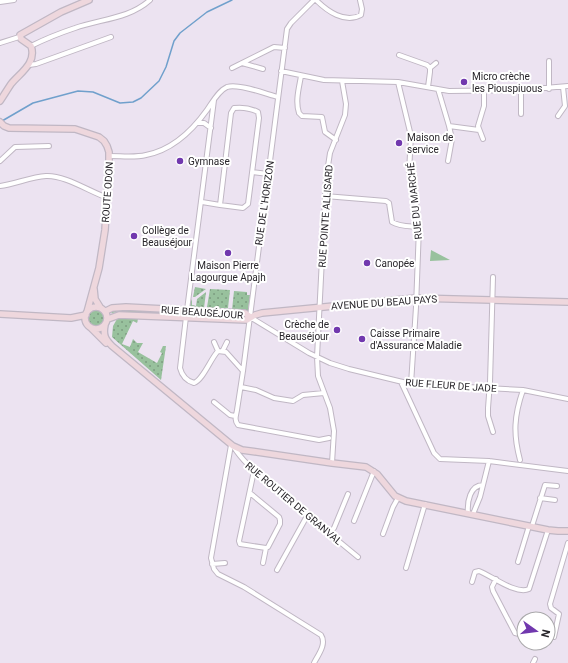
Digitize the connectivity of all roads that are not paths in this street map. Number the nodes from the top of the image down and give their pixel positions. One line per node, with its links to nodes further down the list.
1 (14, 0): 6 (street)
2 (88, 0): 7 (street)
3 (150, 0): 10 (street)
4 (315, 0): 5 (street, RUE DE L'HORIZON); 11 (street, RUE DE L'HORIZON)
5 (360, 0)
6 (0, 2)
7 (19, 37): 9 (street); 10 (street)
8 (111, 37): 16 (street)
9 (0, 42)
10 (31, 46): 16 (street)
11 (285, 48): 14 (street); 20 (street, RUE DE L'HORIZON)
12 (399, 55): 18 (street)
13 (549, 60): 26 (street)
14 (242, 63): 17 (street); 19 (street)
15 (436, 63): 18 (street)
16 (29, 65): 32 (street)
17 (232, 68)
18 (430, 68): 24 (street)
19 (263, 69)
20 (281, 71): 21 (street); 30 (street, RUE DE L'HORIZON)
21 (301, 76): 22 (street); 41 (street)
22 (342, 81): 23 (street); 41 (street, RUE POINTE ALLISARD)
23 (398, 82): 24 (street); 53 (street, RUE DU MARCHÉ)
24 (428, 87): 27 (street)
25 (566, 87): 26 (street); 34 (street)
26 (549, 88): 29 (street)
27 (438, 89): 28 (street); 37 (street)
28 (484, 90): 29 (street); 39 (street)
29 (521, 90): 33 (street)
30 (278, 97): 31 (street); 47 (street, RUE DE L'HORIZON)
31 (214, 100): 36 (street); 38 (street)
32 (0, 101)
33 (521, 114)
34 (558, 116)
35 (0, 122): 43 (street, ROUTE ODON)
36 (198, 123): 38 (street); 43 (street)
37 (449, 126): 39 (street); 45 (street)
38 (211, 128): 51 (street)
39 (479, 130): 40 (street)
40 (483, 139)
41 (336, 140): 49 (street, RUE POINTE ALLISARD)
42 (49, 146): 44 (street)
43 (109, 156): 50 (street, ROUTE ODON)
44 (0, 161)
45 (448, 161)
46 (252, 172): 47 (street); 52 (street); 52 (street)
47 (268, 174): 66 (street, RUE DE L'HORIZON)
48 (0, 186): 50 (street)
49 (325, 196): 53 (street); 59 (street, RUE POINTE ALLISARD)
50 (108, 198): 55 (street, ROUTE ODON)
51 (202, 202): 52 (street); 61 (street)
52 (220, 205)
53 (419, 227): 56 (street, RUE DU MARCHÉ)
54 (493, 277): 57 (street)
55 (94, 284): 60 (street, ROUTE ODON); 64 (street, ROUTE ODON)
56 (416, 298): 57 (street, AVENUE DU BEAU PAYS); 59 (street, AVENUE DU BEAU PAYS); 78 (street, RUE DU MARCHÉ)
57 (493, 299): 58 (street, AVENUE DU BEAU PAYS); 80 (street)
58 (568, 302)
59 (319, 306): 66 (street, AVENUE DU BEAU PAYS); 75 (street, RUE POINTE ALLISARD)
60 (100, 307): 62 (street); 64 (street)
61 (187, 310): 62 (street, RUE BEAUSÉJOUR); 66 (street, RUE BEAUSÉJOUR)
62 (106, 311): 68 (street)
63 (0, 314): 67 (street)
64 (86, 314): 67 (street); 70 (street)
65 (186, 317): 66 (street, RUE BEAUSÉJOUR); 68 (street, RUE BEAUSÉJOUR); 74 (street)
66 (250, 317): 75 (street, RUE FLEUR DE JADE); 76 (street, RUE DE L'HORIZON)
67 (71, 318): 70 (street)
68 (108, 319): 69 (street)
69 (105, 325): 70 (street); 73 (street)
70 (89, 326): 73 (street, RUE ROUTIER DE GRANVAL)
71 (214, 342): 74 (street)
72 (227, 342): 74 (street)
73 (112, 346): 88 (street, RUE ROUTIER DE GRANVAL)
74 (220, 351): 76 (street)
75 (317, 357): 77 (street, RUE FLEUR DE JADE); 82 (street, RUE POINTE ALLISARD)
76 (243, 371): 79 (street, RUE DE L'HORIZON)
77 (401, 382): 78 (street, RUE FLEUR DE JADE); 90 (street)
78 (411, 384): 80 (street, RUE FLEUR DE JADE)
79 (241, 387): 82 (street); 85 (street, RUE DE L'HORIZON)
80 (490, 388): 81 (street, RUE FLEUR DE JADE); 86 (street)
81 (523, 390): 83 (street, RUE FLEUR DE JADE); 89 (street)
82 (324, 393): 91 (street, RUE POINTE ALLISARD)
83 (568, 399)
84 (214, 402): 85 (street)
85 (235, 416): 87 (street)
86 (493, 432)
87 (329, 438)
88 (232, 445): 91 (street, RUE ROUTIER DE GRANVAL); 92 (street, RUE ROUTIER DE GRANVAL); 116 (street)
89 (520, 460)
90 (489, 461): 94 (street); 95 (street)
91 (332, 463): 93 (street, RUE ROUTIER DE GRANVAL)
92 (254, 470): 97 (street); 104 (street, RUE ROUTIER DE GRANVAL)
93 (374, 471): 99 (street); 105 (street)
94 (568, 471)
95 (483, 485): 103 (street); 103 (street)
96 (557, 486): 100 (street)
97 (250, 493): 112 (street); 112 (street)
98 (348, 494): 109 (street)
99 (398, 498): 102 (street); 110 (street)
100 (540, 498): 101 (street); 106 (street)
101 (555, 500)
102 (425, 504): 103 (street); 118 (street)
103 (471, 513): 106 (street)
104 (307, 516): 109 (street, RUE ROUTIER DE GRANVAL); 119 (street)
105 (354, 521)
106 (530, 526): 107 (street); 114 (street)
107 (548, 530): 108 (street); 120 (street)
108 (568, 531)
109 (329, 533): 113 (street, RUE ROUTIER DE GRANVAL)
110 (383, 534)
111 (568, 543): 122 (street)
112 (266, 548): 115 (street)
113 (358, 557)
114 (518, 562)
115 (263, 563)
116 (212, 564): 117 (street); 126 (street)
117 (225, 564)
118 (406, 568)
119 (277, 570)
120 (496, 579): 121 (street); 125 (street)
121 (472, 582)
122 (554, 611)
123 (556, 612): 124 (street)
124 (556, 626)
125 (516, 633)
126 (314, 663)

